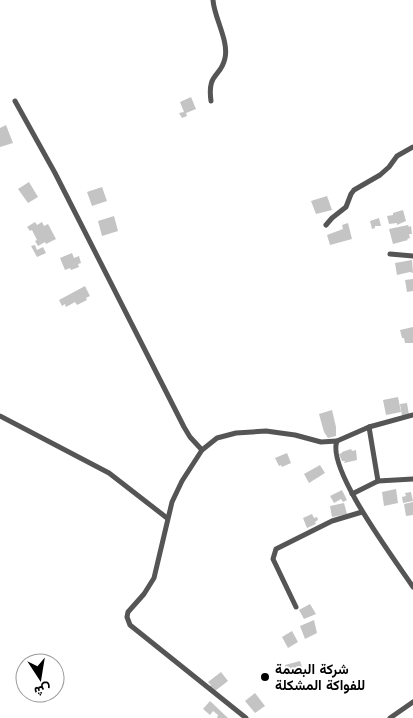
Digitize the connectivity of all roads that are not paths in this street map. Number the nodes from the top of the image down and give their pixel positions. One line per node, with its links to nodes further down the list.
1 (213, 0): 3 (street)
2 (16, 101): 12 (street)
3 (211, 101)
4 (413, 147): 5 (street)
5 (326, 225)
6 (390, 254): 7 (street)
7 (413, 256)
8 (413, 415): 10 (street)
9 (0, 416): 17 (street)
10 (369, 427): 11 (street); 14 (street)
11 (337, 441): 12 (street); 15 (street)
12 (202, 450): 17 (street)
13 (413, 479): 14 (street)
14 (378, 481): 15 (street)
15 (352, 494): 16 (street)
16 (362, 512): 18 (street); 19 (street)
17 (167, 518): 21 (street)
18 (413, 587)
19 (296, 607)
20 (413, 702): 22 (street)
21 (246, 718)
22 (390, 718)

